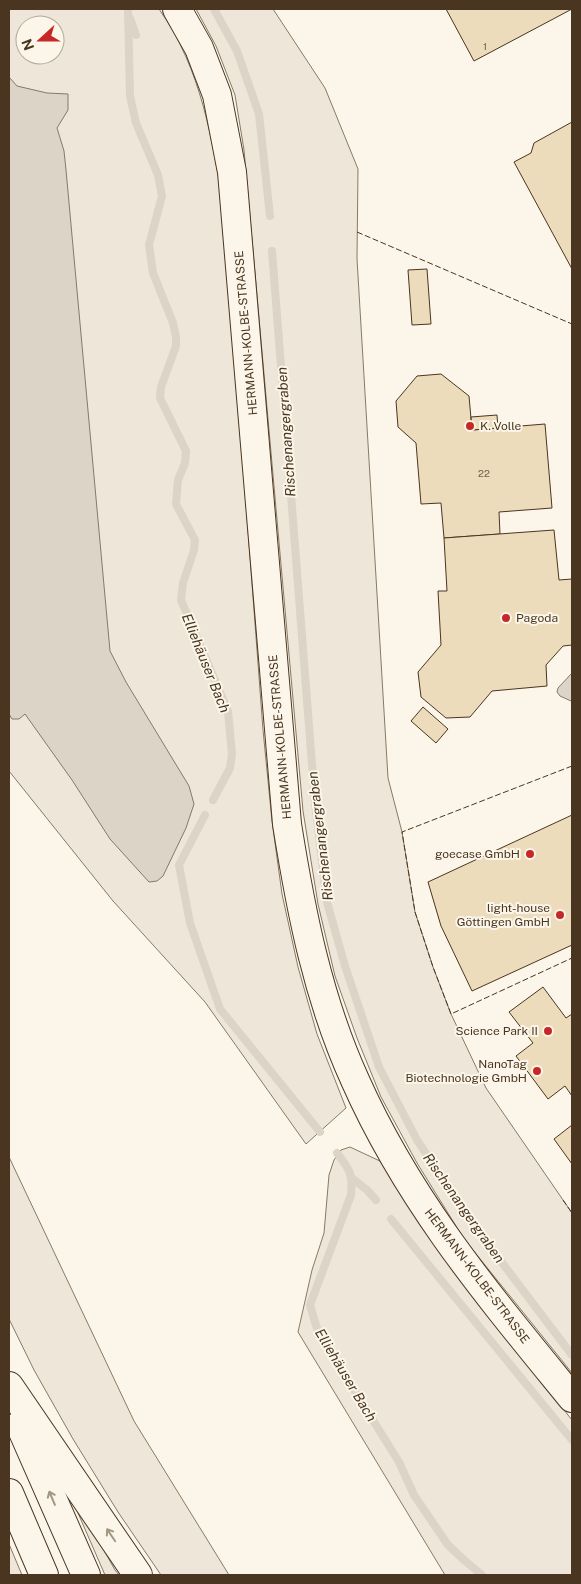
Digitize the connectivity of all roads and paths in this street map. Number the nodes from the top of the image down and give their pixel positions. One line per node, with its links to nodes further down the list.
1 (177, 9): 4 (main road, HERMANN-KOLBE-STRASSE)
2 (9, 1386): 8 (main road, one-way to 2)
3 (9, 1398): 7 (main road, one-way to 3)
4 (572, 1398)
5 (9, 1493): 6 (main road)
6 (44, 1575)
7 (86, 1575)
8 (138, 1575)

